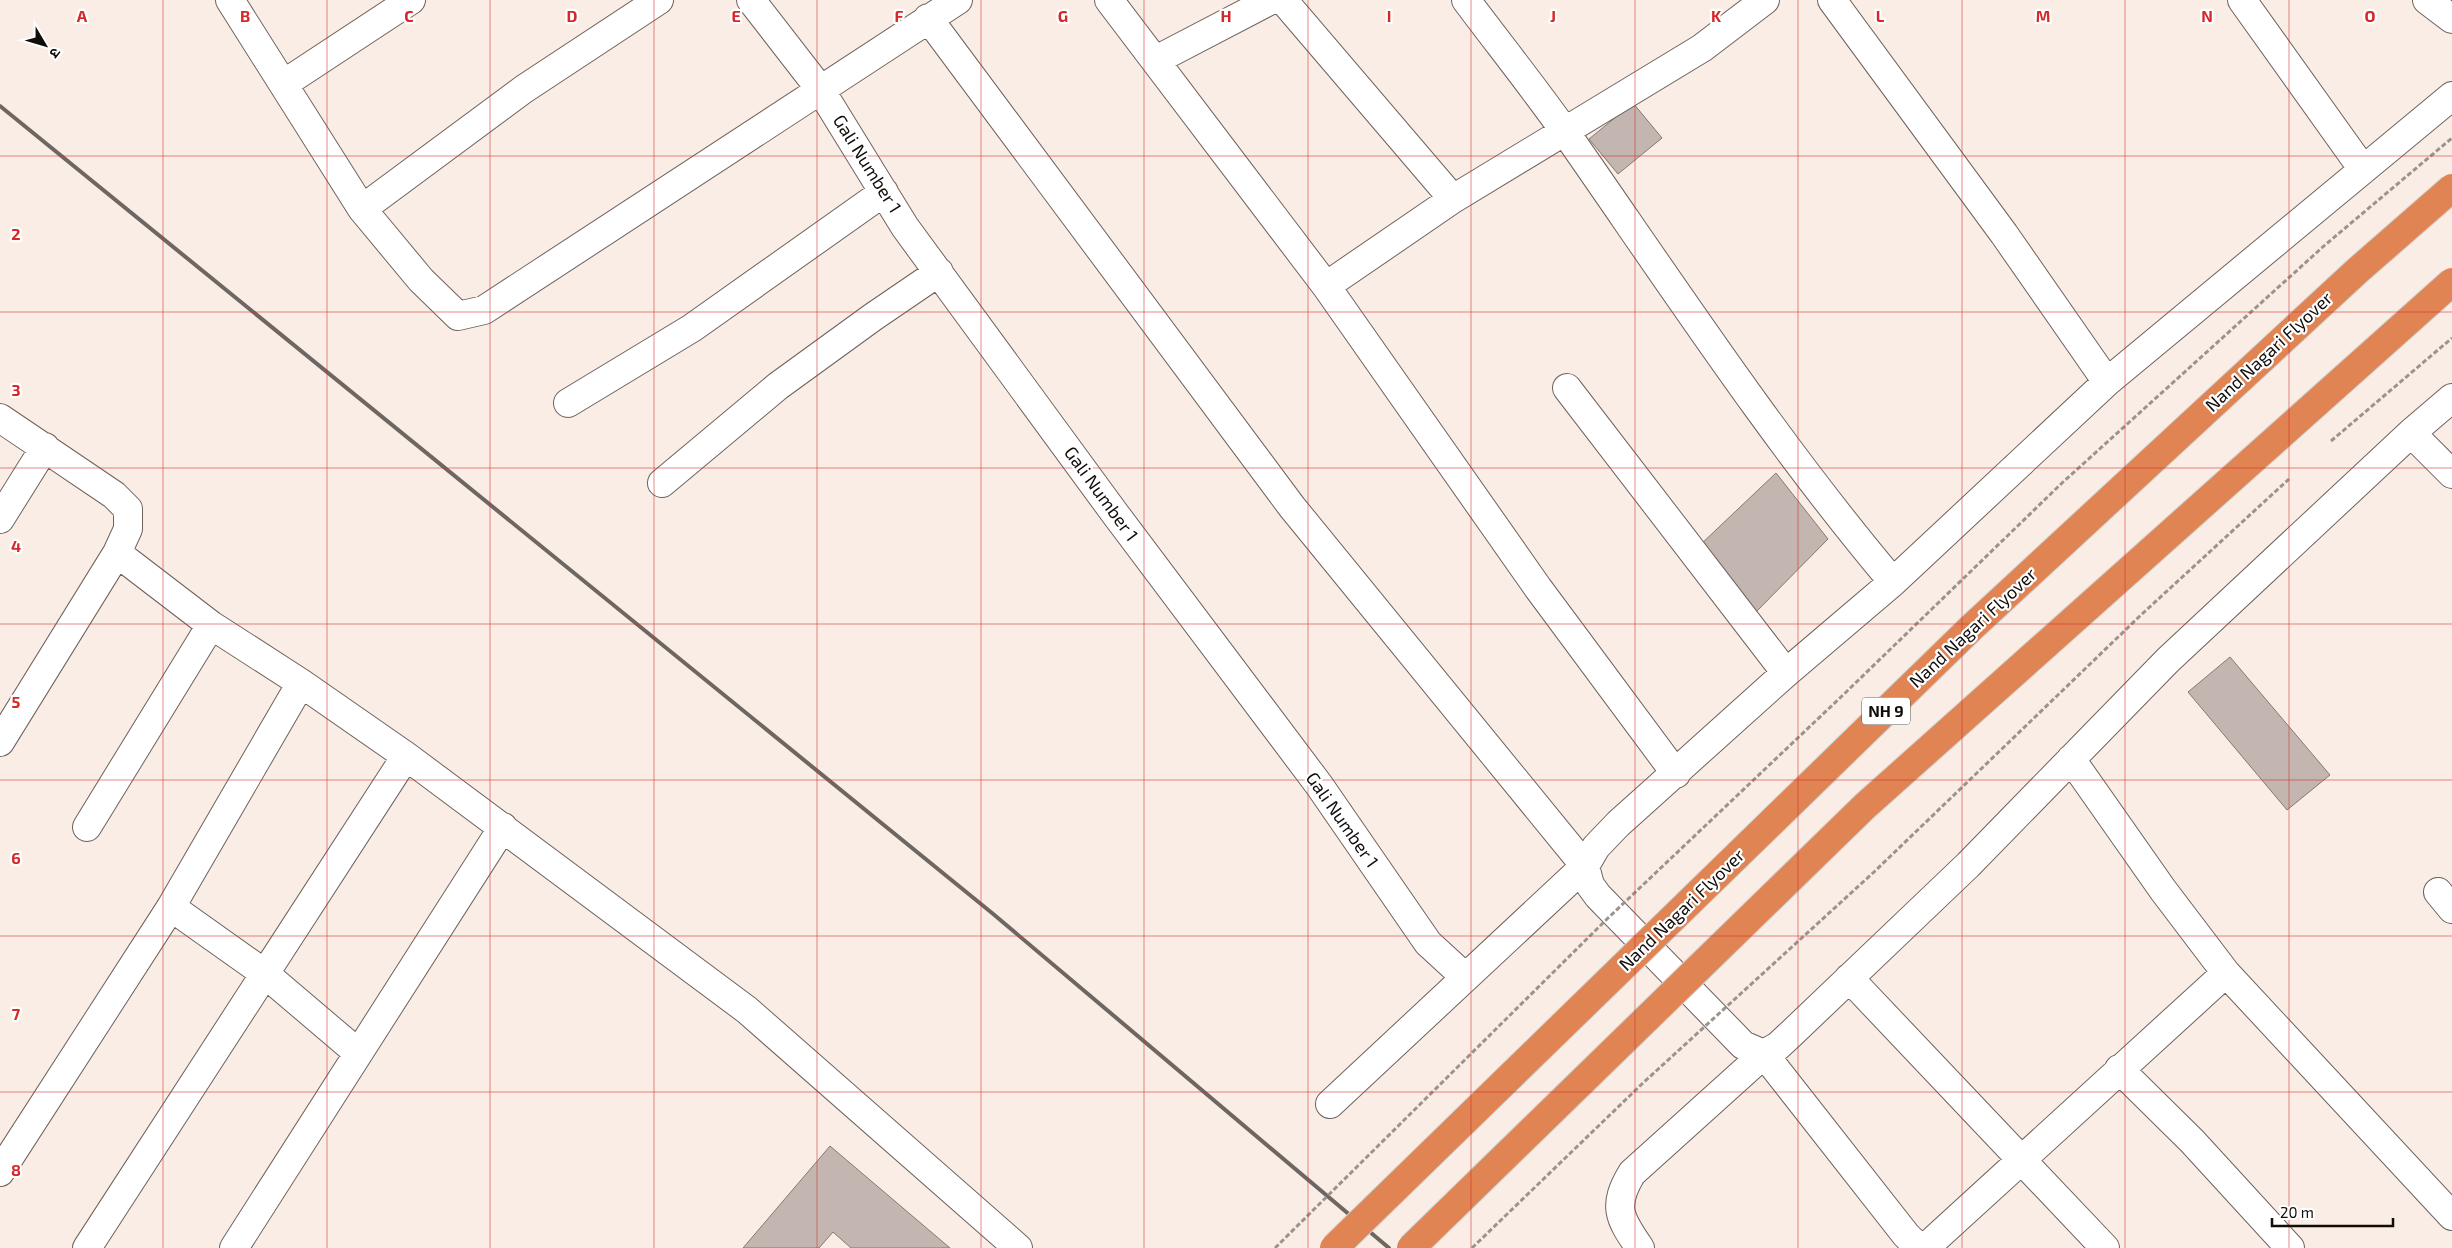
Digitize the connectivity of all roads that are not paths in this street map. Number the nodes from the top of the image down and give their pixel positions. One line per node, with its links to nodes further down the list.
1 (230, 0): 17 (street)
2 (411, 0): 17 (street)
3 (659, 0): 25 (street)
4 (751, 0): 18 (street, Gali Number 1)
5 (958, 0): 14 (street)
6 (1109, 0): 16 (street)
7 (1271, 0): 16 (street)
8 (1283, 0): 24 (street)
9 (1466, 0): 20 (street)
10 (1765, 0): 20 (street)
11 (1832, 0): 29 (street)
12 (2242, 0): 21 (street)
13 (2427, 0): 15 (street)
14 (928, 18): 18 (street); 50 (street)
15 (2452, 19)
16 (1156, 60): 28 (street)
17 (284, 83): 25 (street)
18 (820, 89): 23 (street, Gali Number 1); 25 (street)
19 (2452, 96): 21 (street)
20 (1565, 132): 24 (street); 40 (street)
21 (2362, 168): 29 (street)
22 (2452, 188): 66 (highway, Nand Nagari Flyover / NH 9, bridge)
23 (884, 192): 26 (street, Gali Number 1); 32 (street)
24 (1453, 199): 28 (street)
25 (362, 209)
26 (939, 272): 37 (street); 54 (street, Gali Number 1)
27 (2452, 282): 67 (highway, bridge)
28 (1326, 286): 47 (street)
29 (2106, 382): 40 (street)
30 (1567, 388): 42 (street)
31 (2452, 398): 34 (street)
32 (568, 403)
33 (0, 418): 35 (street)
34 (2411, 433): 36 (street); 46 (street)
35 (44, 447): 38 (street); 39 (street)
36 (2452, 474)
37 (662, 483)
38 (0, 519)
39 (117, 553): 41 (street); 44 (street)
40 (1893, 582): 42 (street)
41 (211, 625): 43 (street); 48 (street)
42 (1786, 673): 47 (street)
43 (302, 683): 45 (street); 51 (street)
44 (0, 742)
45 (406, 756): 49 (street); 52 (street)
46 (2071, 759): 53 (street); 55 (street)
47 (1676, 774): 50 (street)
48 (87, 827)
49 (503, 827): 56 (street); 65 (street)
50 (1585, 866): 54 (street); 57 (street)
51 (171, 907): 52 (street); 61 (street)
52 (264, 973): 56 (street); 63 (street)
53 (2226, 973): 58 (street); 62 (street)
54 (1465, 977): 59 (street)
55 (1848, 978): 57 (street); 60 (street)
56 (357, 1052): 64 (street)
57 (1764, 1054): 68 (street); 69 (street)
58 (2119, 1069): 60 (street); 72 (street)
59 (1330, 1104)
60 (2023, 1160): 70 (street); 71 (street)
61 (0, 1172)
62 (2452, 1216)
63 (87, 1248)
64 (234, 1248)
65 (1018, 1248)
66 (1334, 1248)
67 (1411, 1248)
68 (1640, 1248)
69 (1919, 1248)
70 (1925, 1248)
71 (2105, 1248)
72 (2290, 1248)

